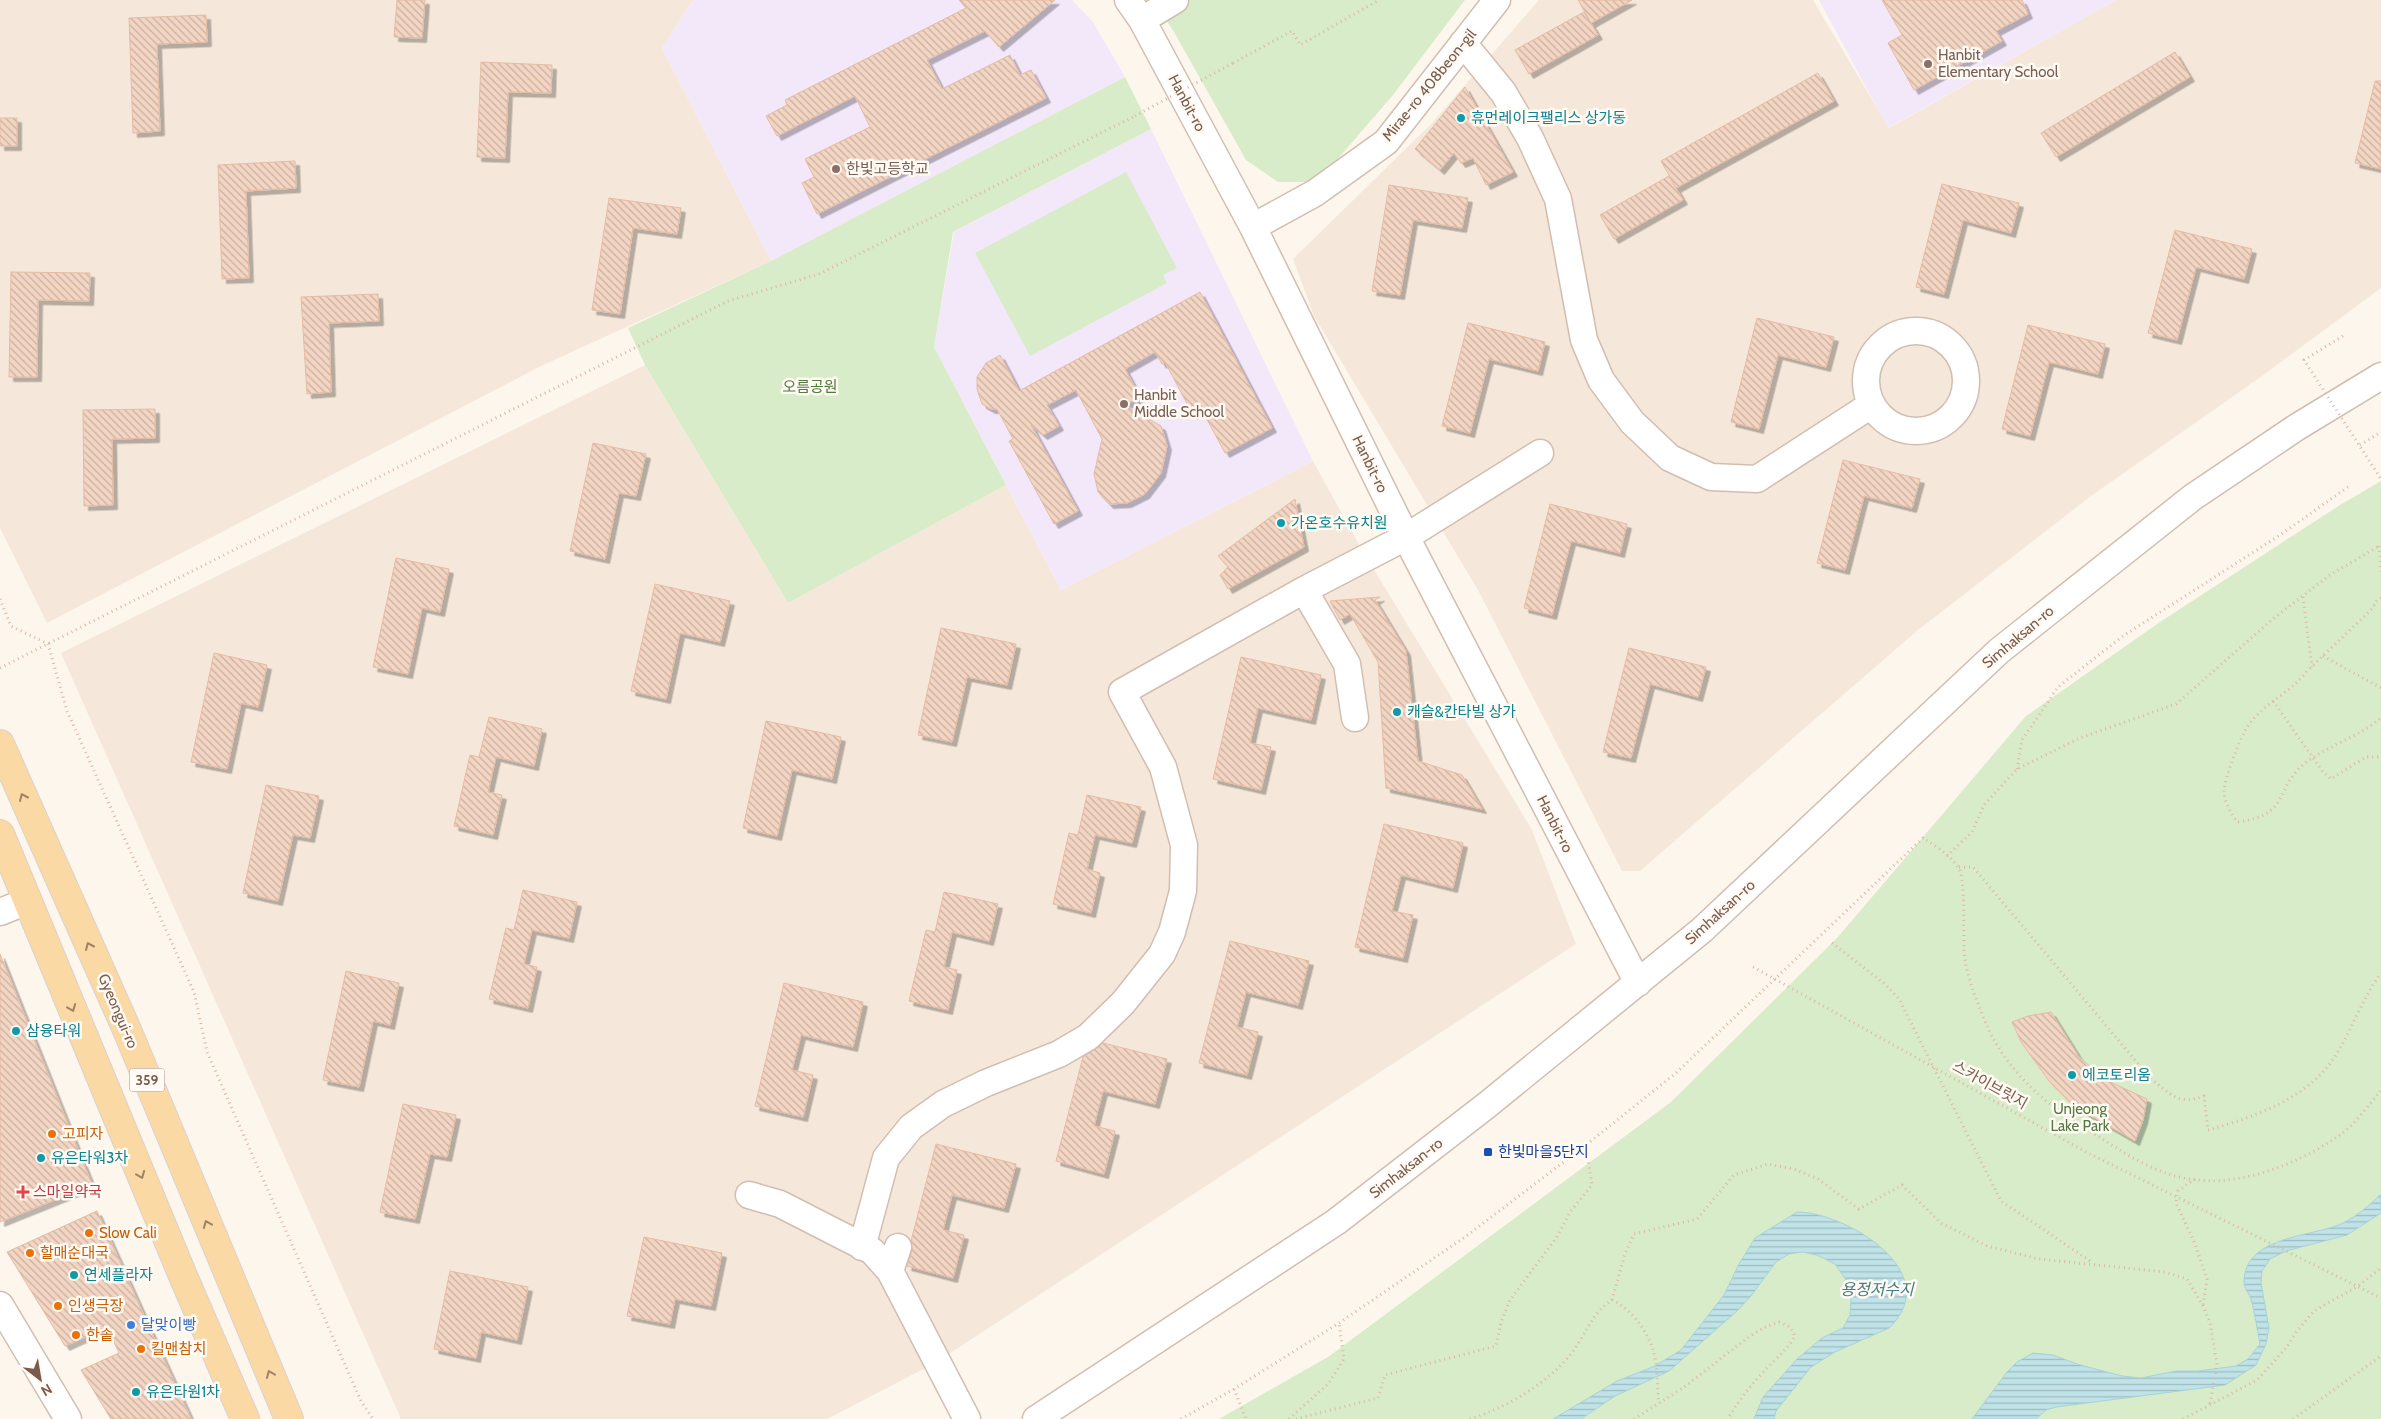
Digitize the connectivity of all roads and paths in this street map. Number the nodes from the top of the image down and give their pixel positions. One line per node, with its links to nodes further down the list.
1 (1175, 0): 4 (street)
2 (1379, 0): 23 (path, bridge)
3 (1496, 0): 5 (street, Mirae-ro 408beon-gil)
4 (1135, 10): 6 (street, Hanbit-ro)
5 (1463, 43): 6 (street, Mirae-ro 408beon-gil); 9 (street)
6 (1254, 227): 15 (street, Hanbit-ro)
7 (2343, 336): 11 (path, bridge)
8 (2381, 376): 43 (street, Simhaksan-ro)
9 (1871, 405)
10 (2381, 432): 11 (path)
11 (2360, 445): 13 (path, bridge)
12 (1540, 453): 15 (street)
13 (2381, 479)
14 (2348, 487): 34 (path)
15 (1406, 537): 18 (street); 43 (street, Hanbit-ro)
16 (2380, 545): 17 (path); 19 (path)
17 (2381, 573)
18 (1304, 590): 22 (street); 29 (street); 48 (street)
19 (2303, 596): 25 (path); 34 (path)
20 (2381, 598): 24 (path)
21 (0, 599): 23 (path)
22 (1221, 616)
23 (48, 644): 26 (path); 65 (path)
24 (2323, 656): 25 (path); 27 (path)
25 (2312, 667): 28 (path)
26 (0, 668)
27 (2381, 688)
28 (2273, 701): 33 (path); 33 (path)
29 (1355, 718)
30 (2381, 718): 33 (path)
31 (0, 744): 64 (main road, Gyeongui-ro / 359, one-way to 31)
32 (2381, 757): 33 (path)
33 (2315, 759)
34 (2017, 769): 36 (path)
35 (0, 834): 38 (main road, 359)
36 (1947, 856): 37 (path); 45 (path)
37 (1959, 868): 42 (path); 46 (path)
38 (28, 901): 39 (street); 63 (main road, 359, one-way to 63)
39 (0, 912)
40 (1832, 943): 50 (path)
41 (1753, 967): 53 (path, 스카이브릿지, bridge)
42 (2381, 973)
43 (1638, 983): 67 (street, Simhaksan-ro)
44 (2381, 1090): 46 (path)
45 (1586, 1145): 57 (path); 71 (path)
46 (2195, 1179): 56 (path)
47 (749, 1194): 48 (street)
48 (862, 1247): 52 (street)
49 (898, 1247): 52 (street)
50 (2093, 1263): 54 (path); 56 (path)
51 (2381, 1268): 61 (path)
52 (890, 1271): 66 (street)
53 (2381, 1298)
54 (1612, 1300): 60 (path); 72 (path)
55 (0, 1305): 62 (street)
56 (2203, 1306): 61 (path)
57 (1339, 1323): 59 (path); 70 (path)
58 (2381, 1356): 76 (path)
59 (1234, 1389): 68 (path); 69 (path)
60 (1660, 1403): 73 (path); 74 (path)
61 (2210, 1404): 75 (path)
62 (68, 1419)
63 (245, 1419)
64 (289, 1419)
65 (373, 1419)
66 (967, 1419)
67 (1036, 1419)
68 (1181, 1419)
69 (1246, 1419)
70 (1289, 1419)
71 (1296, 1419)
72 (1470, 1419)
73 (1634, 1419)
74 (1728, 1419)
75 (2183, 1419)
76 (2293, 1419)

